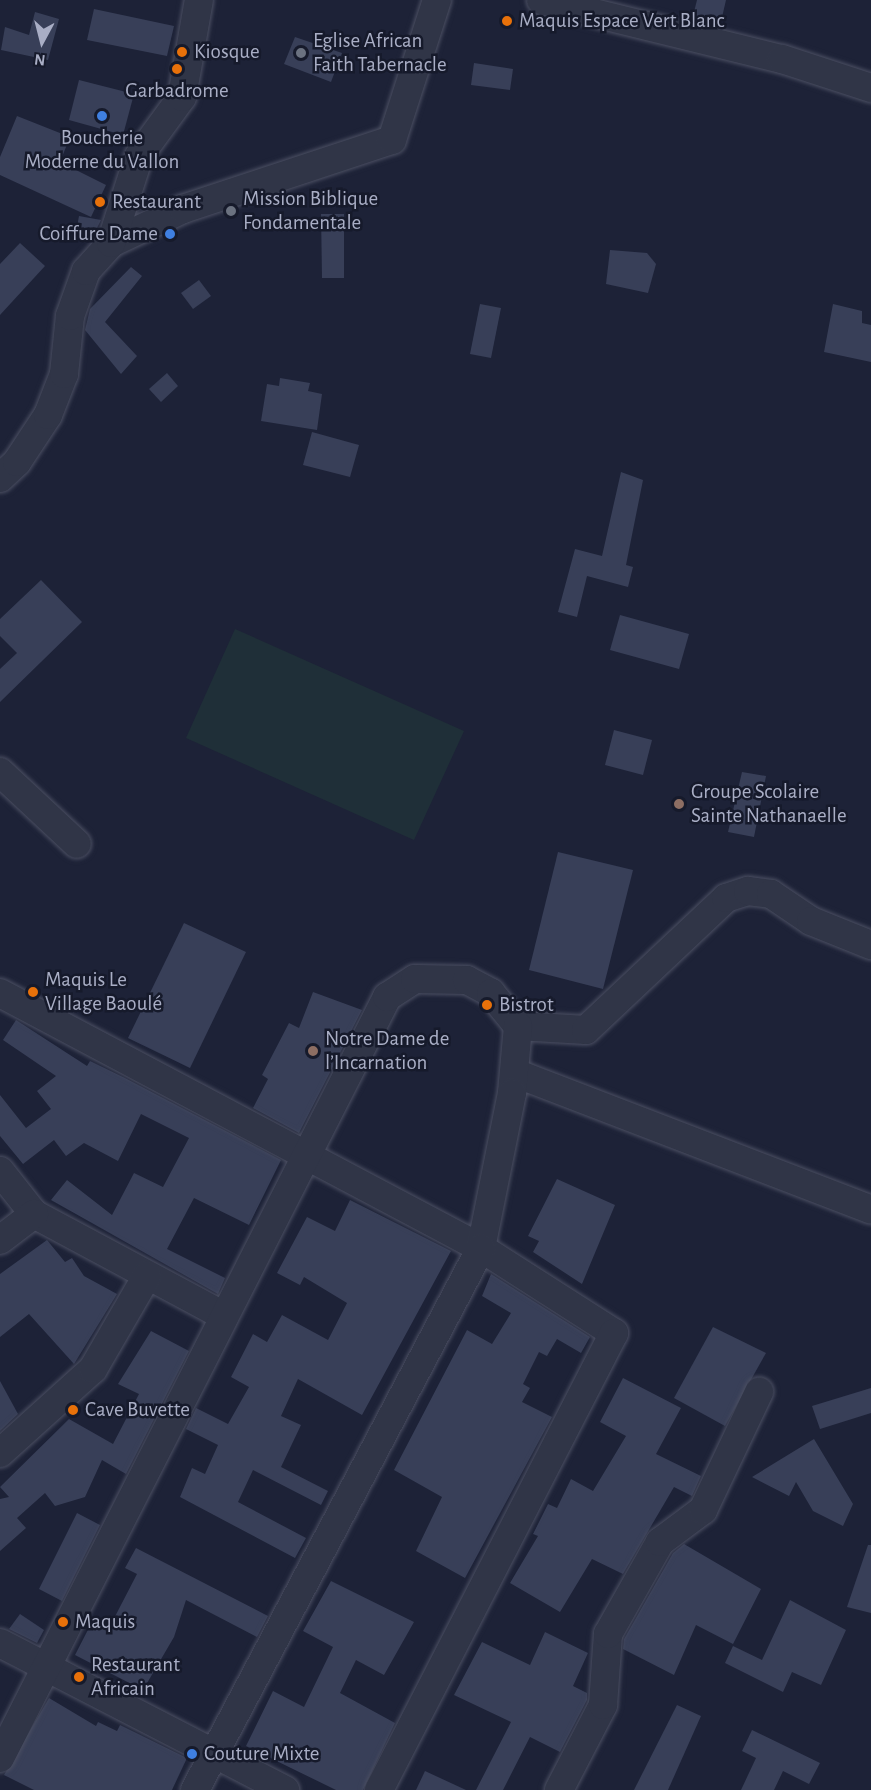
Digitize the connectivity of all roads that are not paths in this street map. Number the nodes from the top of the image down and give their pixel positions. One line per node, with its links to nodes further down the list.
1 (199, 0): 5 (street)
2 (437, 0): 5 (street)
3 (541, 0): 4 (street)
4 (871, 88)
5 (111, 243): 6 (street)
6 (0, 478)
7 (0, 772): 8 (street)
8 (77, 844)
9 (871, 945): 11 (street)
10 (0, 993): 13 (street)
11 (518, 1026): 12 (street); 13 (street)
12 (515, 1072): 15 (street); 18 (street)
13 (304, 1157): 18 (street); 20 (street)
14 (0, 1171): 16 (street)
15 (871, 1210)
16 (34, 1214): 17 (street); 19 (street)
17 (0, 1240)
18 (481, 1248): 25 (street); 29 (street)
19 (147, 1276): 20 (street); 22 (street)
20 (224, 1316): 24 (street)
21 (759, 1392): 30 (street)
22 (0, 1453)
23 (0, 1643): 24 (street)
24 (45, 1669): 25 (street); 26 (street)
25 (215, 1752): 27 (street); 28 (street)
26 (0, 1758)
27 (195, 1790)
28 (285, 1790)
29 (379, 1790)
30 (559, 1790)

